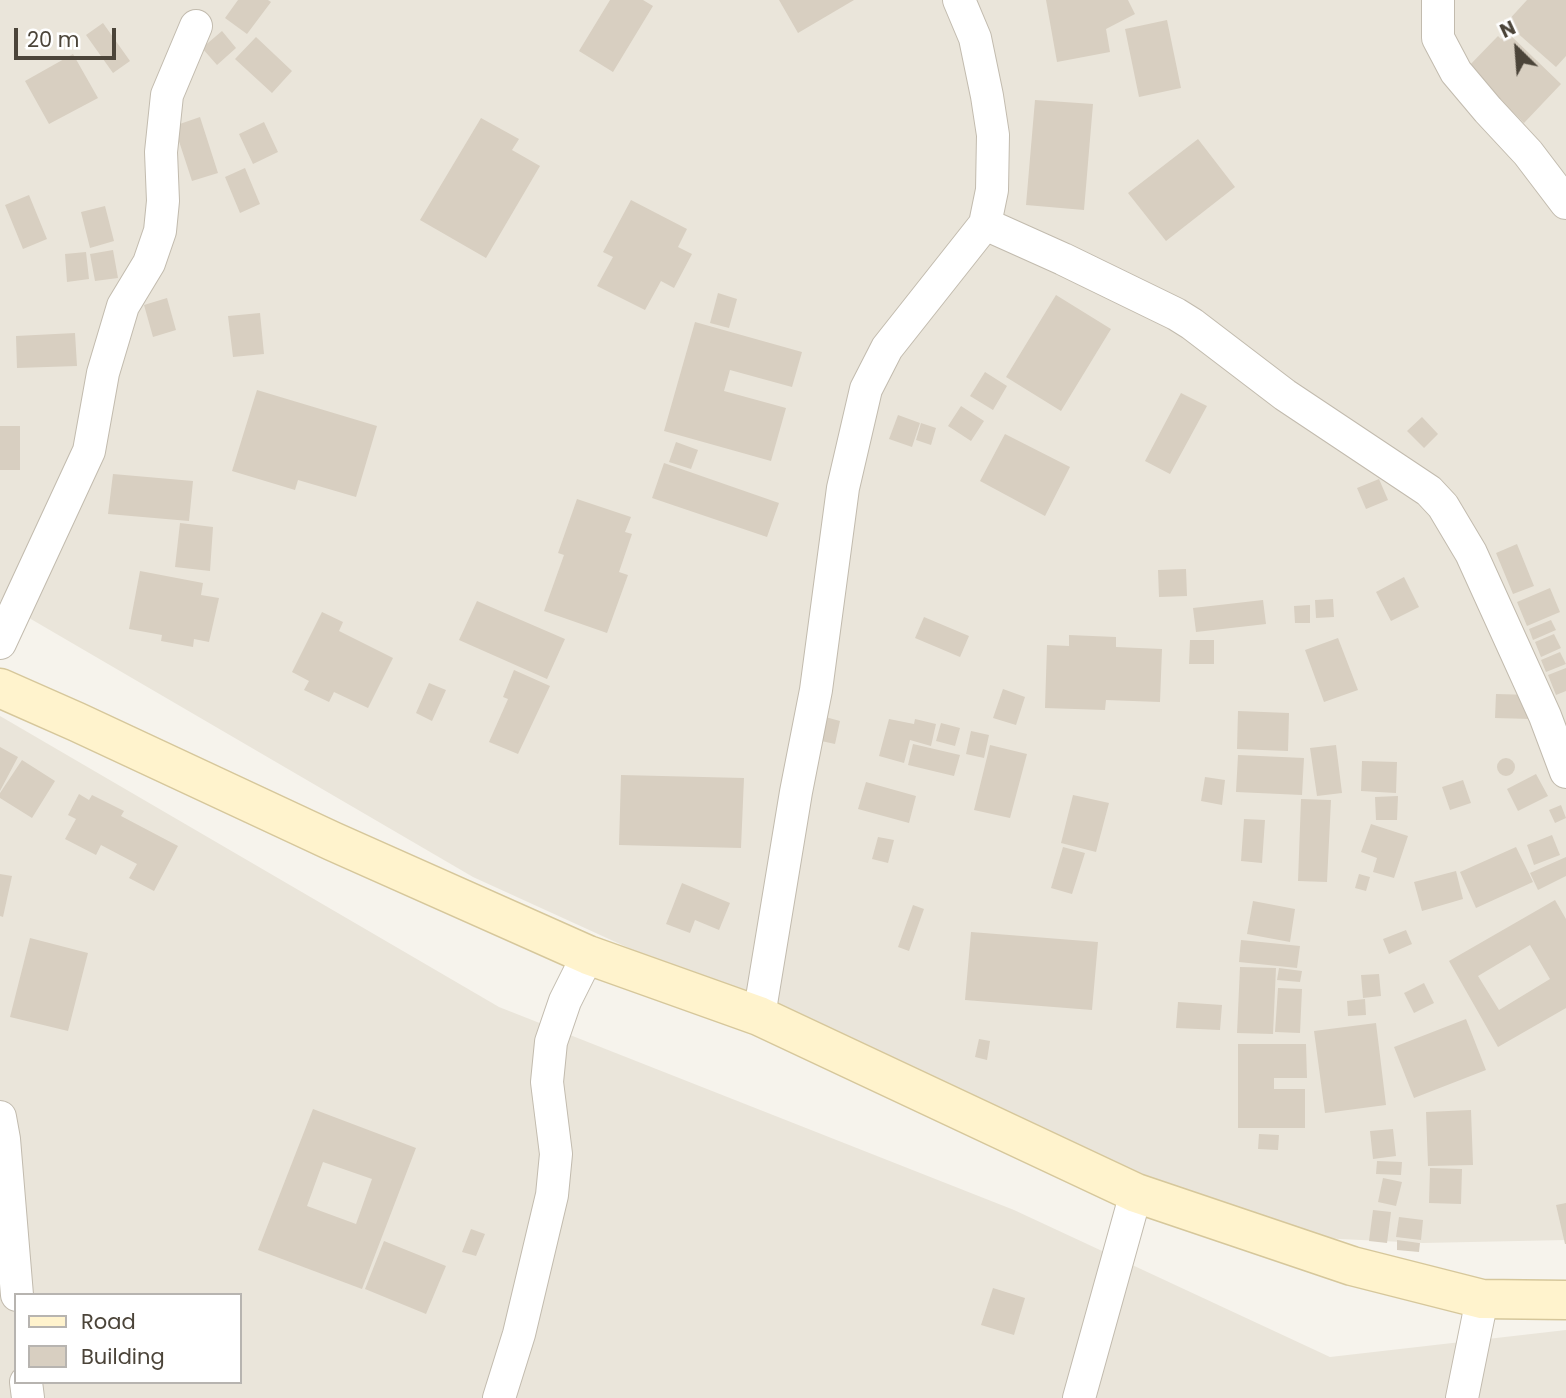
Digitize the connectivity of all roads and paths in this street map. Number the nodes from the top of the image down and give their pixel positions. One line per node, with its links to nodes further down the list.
1 (960, 0): 5 (street)
2 (1438, 0): 4 (street)
3 (196, 26): 6 (street)
4 (1566, 203)
5 (985, 225): 8 (street); 10 (street)
6 (0, 643)
7 (0, 688): 9 (street)
8 (1566, 772)
9 (588, 955): 10 (street); 16 (street)
10 (760, 1016): 12 (street)
11 (0, 1117): 13 (street)
12 (1136, 1193): 14 (street); 17 (street)
13 (17, 1293)
14 (1482, 1299): 15 (street); 18 (street)
15 (1566, 1300)
16 (499, 1398)
17 (1079, 1398)
18 (1462, 1398)

